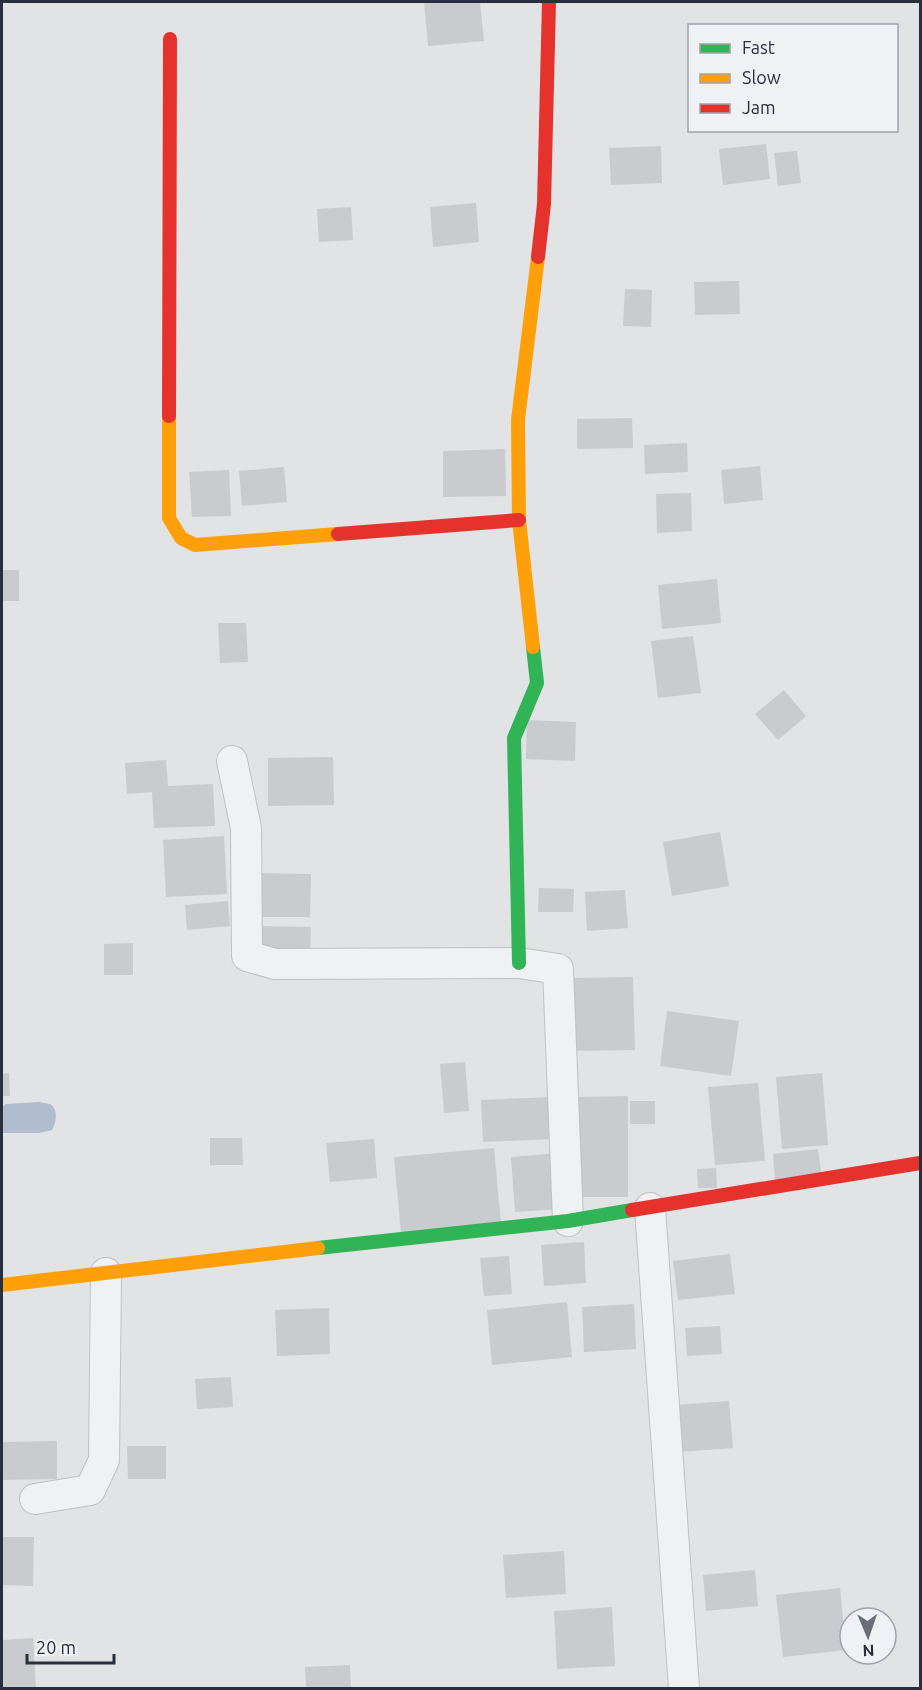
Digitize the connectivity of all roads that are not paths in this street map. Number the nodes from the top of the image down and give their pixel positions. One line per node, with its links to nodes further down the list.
1 (549, 2): 3 (street)
2 (170, 39): 3 (street)
3 (519, 520): 5 (street)
4 (232, 761): 5 (street)
5 (519, 963): 8 (street)
6 (921, 1163): 7 (street)
7 (650, 1208): 8 (street); 12 (street)
8 (568, 1221): 9 (street)
9 (106, 1273): 10 (street); 11 (street)
10 (2, 1285)
11 (35, 1499)
12 (684, 1689)

